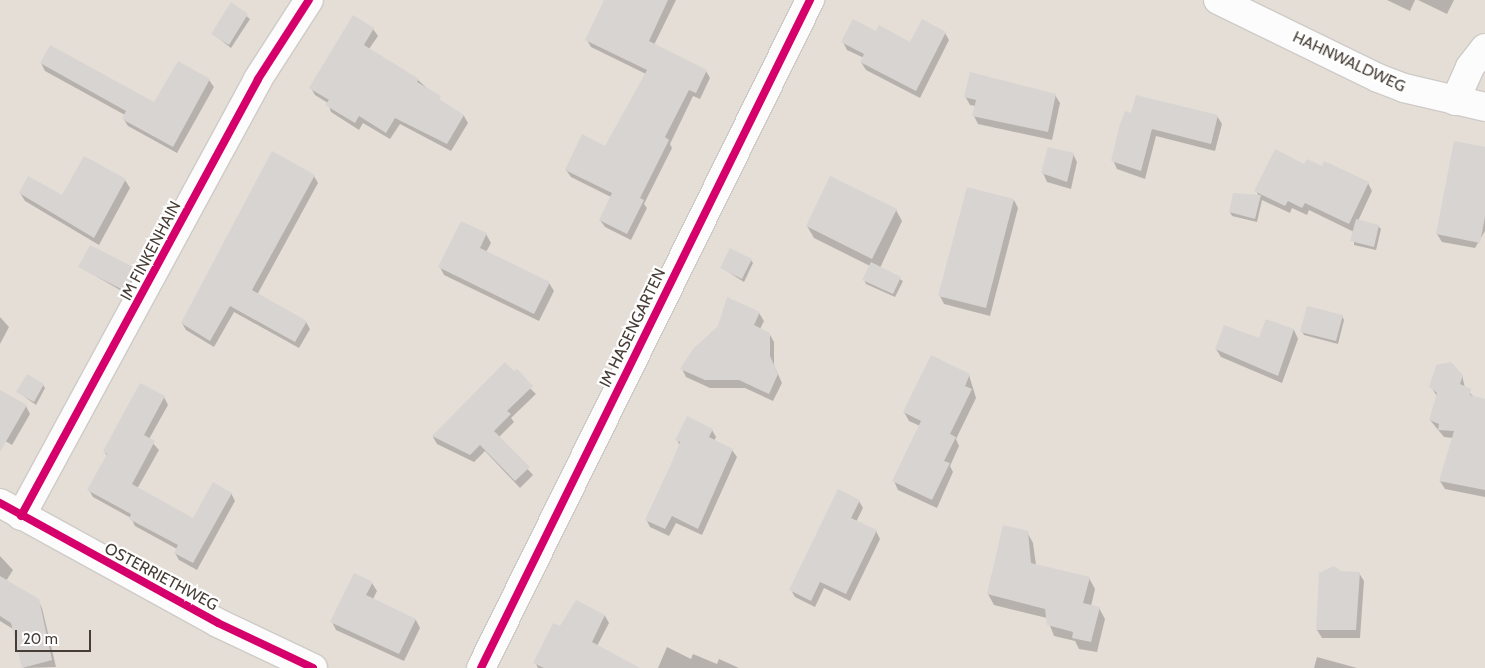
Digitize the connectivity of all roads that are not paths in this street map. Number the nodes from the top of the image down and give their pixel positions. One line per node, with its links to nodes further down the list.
1 (309, 0): 7 (street, IM FINKENHAIN)
2 (810, 0): 9 (street, IM HASENGARTEN)
3 (1218, 0): 5 (street, HAHNWALDWEG)
4 (1485, 48): 5 (street)
5 (1456, 101): 6 (street, HAHNWALDWEG)
6 (1485, 107)
7 (10, 510): 8 (street, OSTERRIETHWEG)
8 (313, 668)
9 (480, 668)

